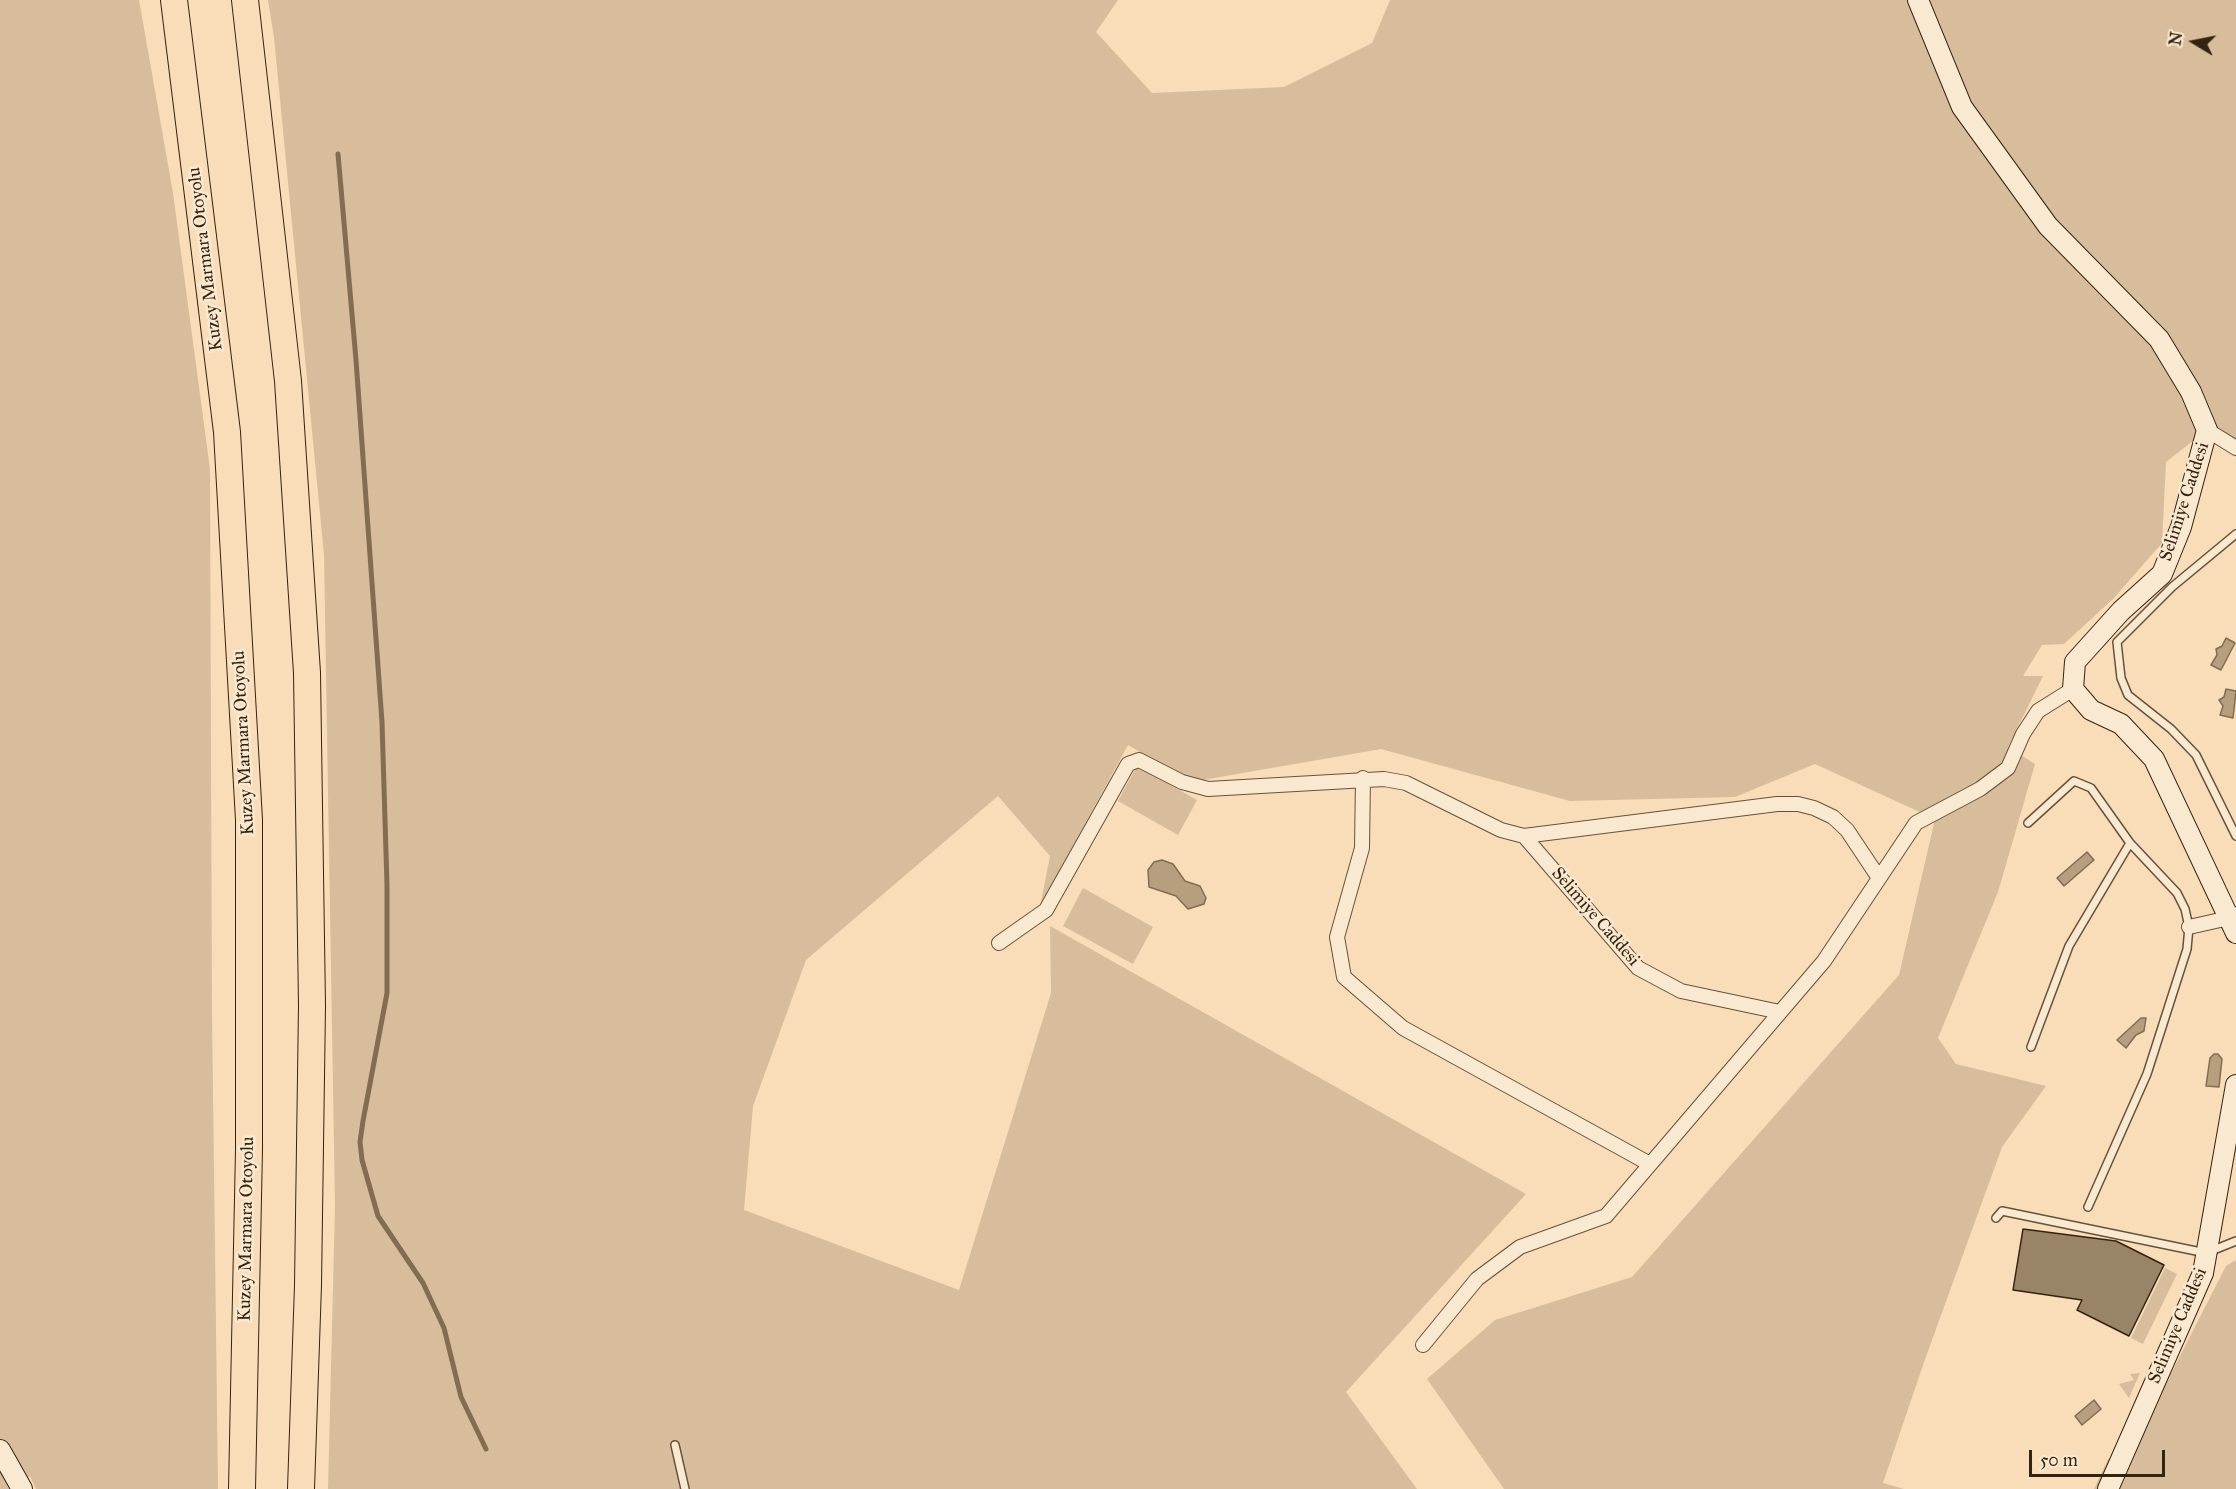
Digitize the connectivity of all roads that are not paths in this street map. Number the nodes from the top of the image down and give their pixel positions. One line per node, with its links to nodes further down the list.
1 (174, 0): 29 (highway, Kuzey Marmara Otoyolu)
2 (245, 0): 30 (highway)
3 (1918, 0): 4 (street, Selimiye Caddesi)
4 (2207, 430): 5 (street); 7 (street, Selimiye Caddesi)
5 (2236, 448)
6 (2236, 534): 11 (lane)
7 (2073, 689): 13 (street); 14 (street)
8 (1363, 778): 10 (street); 16 (street); 20 (street)
9 (2028, 823): 12 (lane)
10 (1524, 836): 13 (street); 17 (street, Selimiye Caddesi)
11 (2236, 836)
12 (2130, 843): 15 (lane); 18 (lane)
13 (1879, 878): 17 (street)
14 (2234, 921): 15 (street)
15 (2189, 927): 21 (lane)
16 (999, 943)
17 (1780, 1012): 20 (street)
18 (2031, 1047)
19 (2236, 1085): 24 (street, Selimiye Caddesi)
20 (1648, 1163): 25 (street)
21 (2088, 1207)
22 (1996, 1218): 24 (lane)
23 (2236, 1240): 24 (lane)
24 (2206, 1253): 32 (street, Selimiye Caddesi)
25 (1423, 1345)
26 (675, 1445): 31 (lane)
27 (0, 1450): 28 (street)
28 (22, 1489)
29 (242, 1489)
30 (301, 1489)
31 (685, 1489)
32 (2108, 1489)

